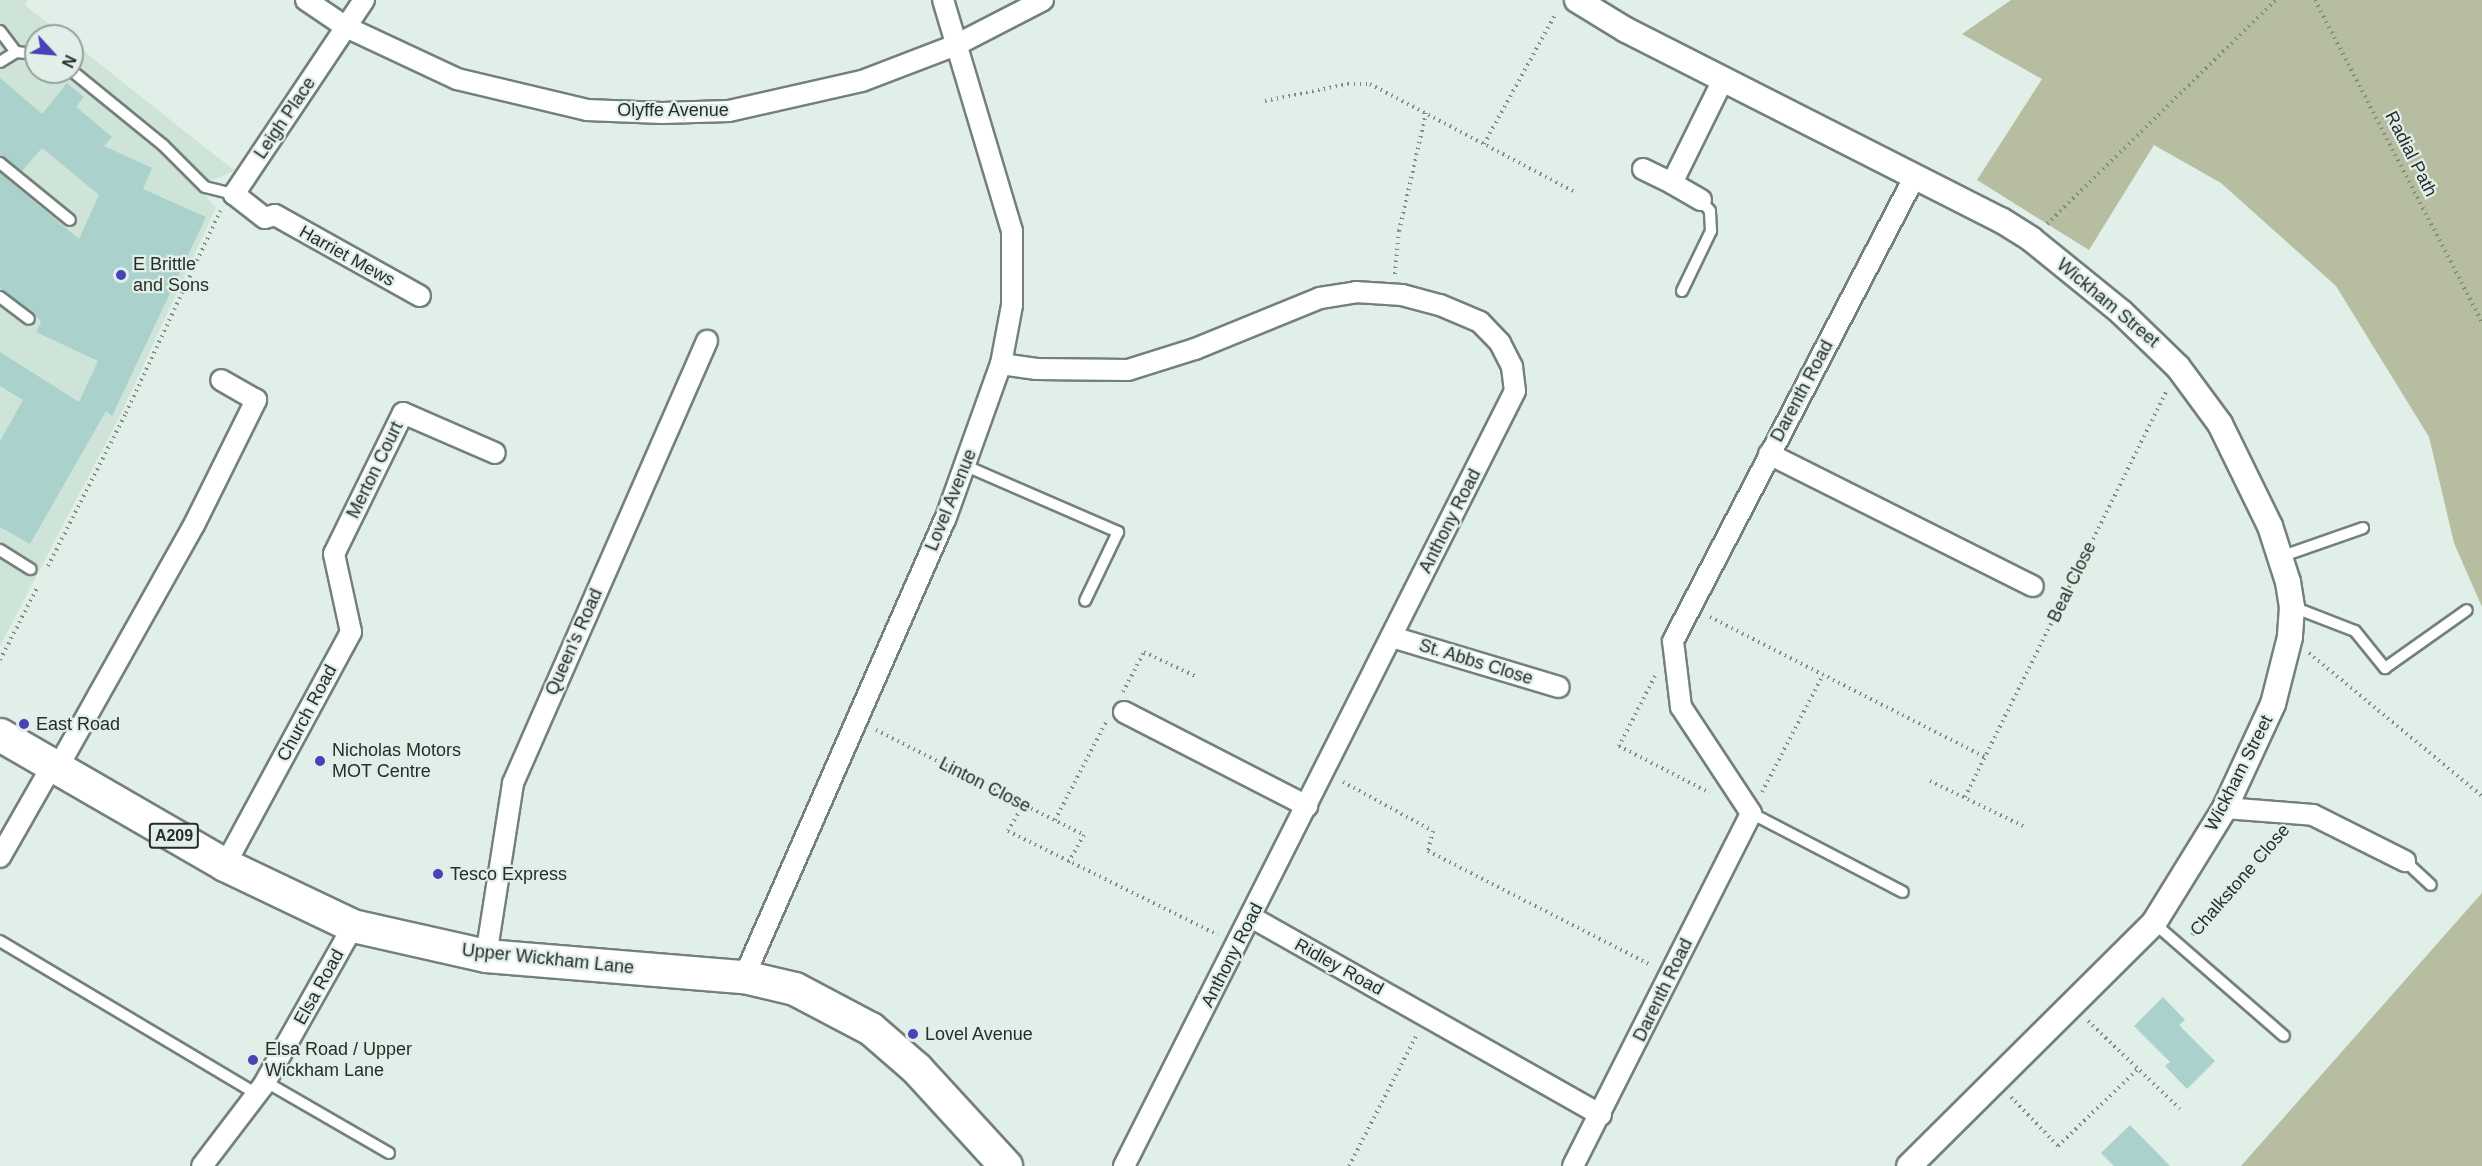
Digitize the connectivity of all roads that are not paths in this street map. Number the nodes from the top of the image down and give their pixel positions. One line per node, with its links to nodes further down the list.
1 (306, 0): 6 (street, Olyffe Avenue)
2 (364, 0): 6 (street, Leigh Place)
3 (944, 0): 8 (street, Lovel Avenue)
4 (1043, 0): 8 (street, Olyffe Avenue)
5 (1568, 5): 12 (street, Wickham Street)
6 (346, 27): 8 (street, Olyffe Avenue); 18 (street, Leigh Place)
7 (0, 31): 9 (lane)
8 (956, 45): 26 (street, Lovel Avenue)
9 (16, 52): 10 (lane); 11 (lane)
10 (24, 53)
11 (0, 62)
12 (1723, 80): 16 (street, Wickham Street); 17 (street)
13 (84, 81): 18 (lane)
14 (0, 164): 20 (lane)
15 (1643, 170): 17 (street)
16 (1915, 176): 29 (street, Darenth Road); 34 (street, Wickham Street)
17 (1672, 183): 19 (street)
18 (234, 194): 22 (street, Harriet Mews)
19 (1701, 200): 21 (lane)
20 (70, 220)
21 (1682, 291)
22 (420, 296)
23 (0, 297): 24 (lane)
24 (29, 319)
25 (707, 341): 57 (street, Queen's Road)
26 (1001, 364): 30 (street, Lovel Avenue); 40 (street, Anthony Road)
27 (221, 380): 44 (street)
28 (495, 453): 33 (street, Merton Court)
29 (1769, 454): 36 (street, Beal Close); 47 (street, Darenth Road)
30 (966, 466): 37 (lane); 58 (street, Lovel Avenue)
31 (2363, 528): 34 (lane)
32 (0, 550): 35 (lane)
33 (334, 554): 50 (street, Church Road)
34 (2280, 556): 38 (street, Wickham Street)
35 (31, 569)
36 (2033, 586)
37 (1085, 601)
38 (2292, 607): 39 (lane); 46 (street, Wickham Street)
39 (2467, 610)
40 (1392, 637): 41 (street, St. Abbs Close); 45 (street, Anthony Road)
41 (1559, 687)
42 (1124, 712): 45 (street)
43 (0, 735): 44 (main road, Upper Wickham Lane / A209)
44 (54, 767): 48 (street); 50 (main road, Upper Wickham Lane / A209)
45 (1306, 806): 53 (street, Anthony Road)
46 (2225, 808): 49 (street, Chalkstone Close); 54 (street, Wickham Street)
47 (1751, 813): 52 (lane); 61 (street, Darenth Road)
48 (0, 857)
49 (2405, 861): 51 (lane)
50 (225, 865): 55 (main road, Upper Wickham Lane / A209)
51 (2431, 885)
52 (1904, 892)
53 (1251, 917): 61 (street, Ridley Road); 65 (street, Anthony Road)
54 (2154, 923): 59 (lane); 67 (street, Wickham Street)
55 (353, 926): 57 (main road, Upper Wickham Lane / A209); 60 (street, Elsa Road)
56 (0, 941): 60 (lane)
57 (486, 956): 58 (main road, Upper Wickham Lane / A209)
58 (744, 977): 64 (main road, Upper Wickham Lane / A209)
59 (2284, 1036)
60 (261, 1088): 62 (lane); 63 (street, Elsa Road)
61 (1601, 1115): 66 (street, Darenth Road)
62 (389, 1153)
63 (202, 1166)
64 (1006, 1166)
65 (1124, 1166)
66 (1573, 1166)
67 (1910, 1166)

